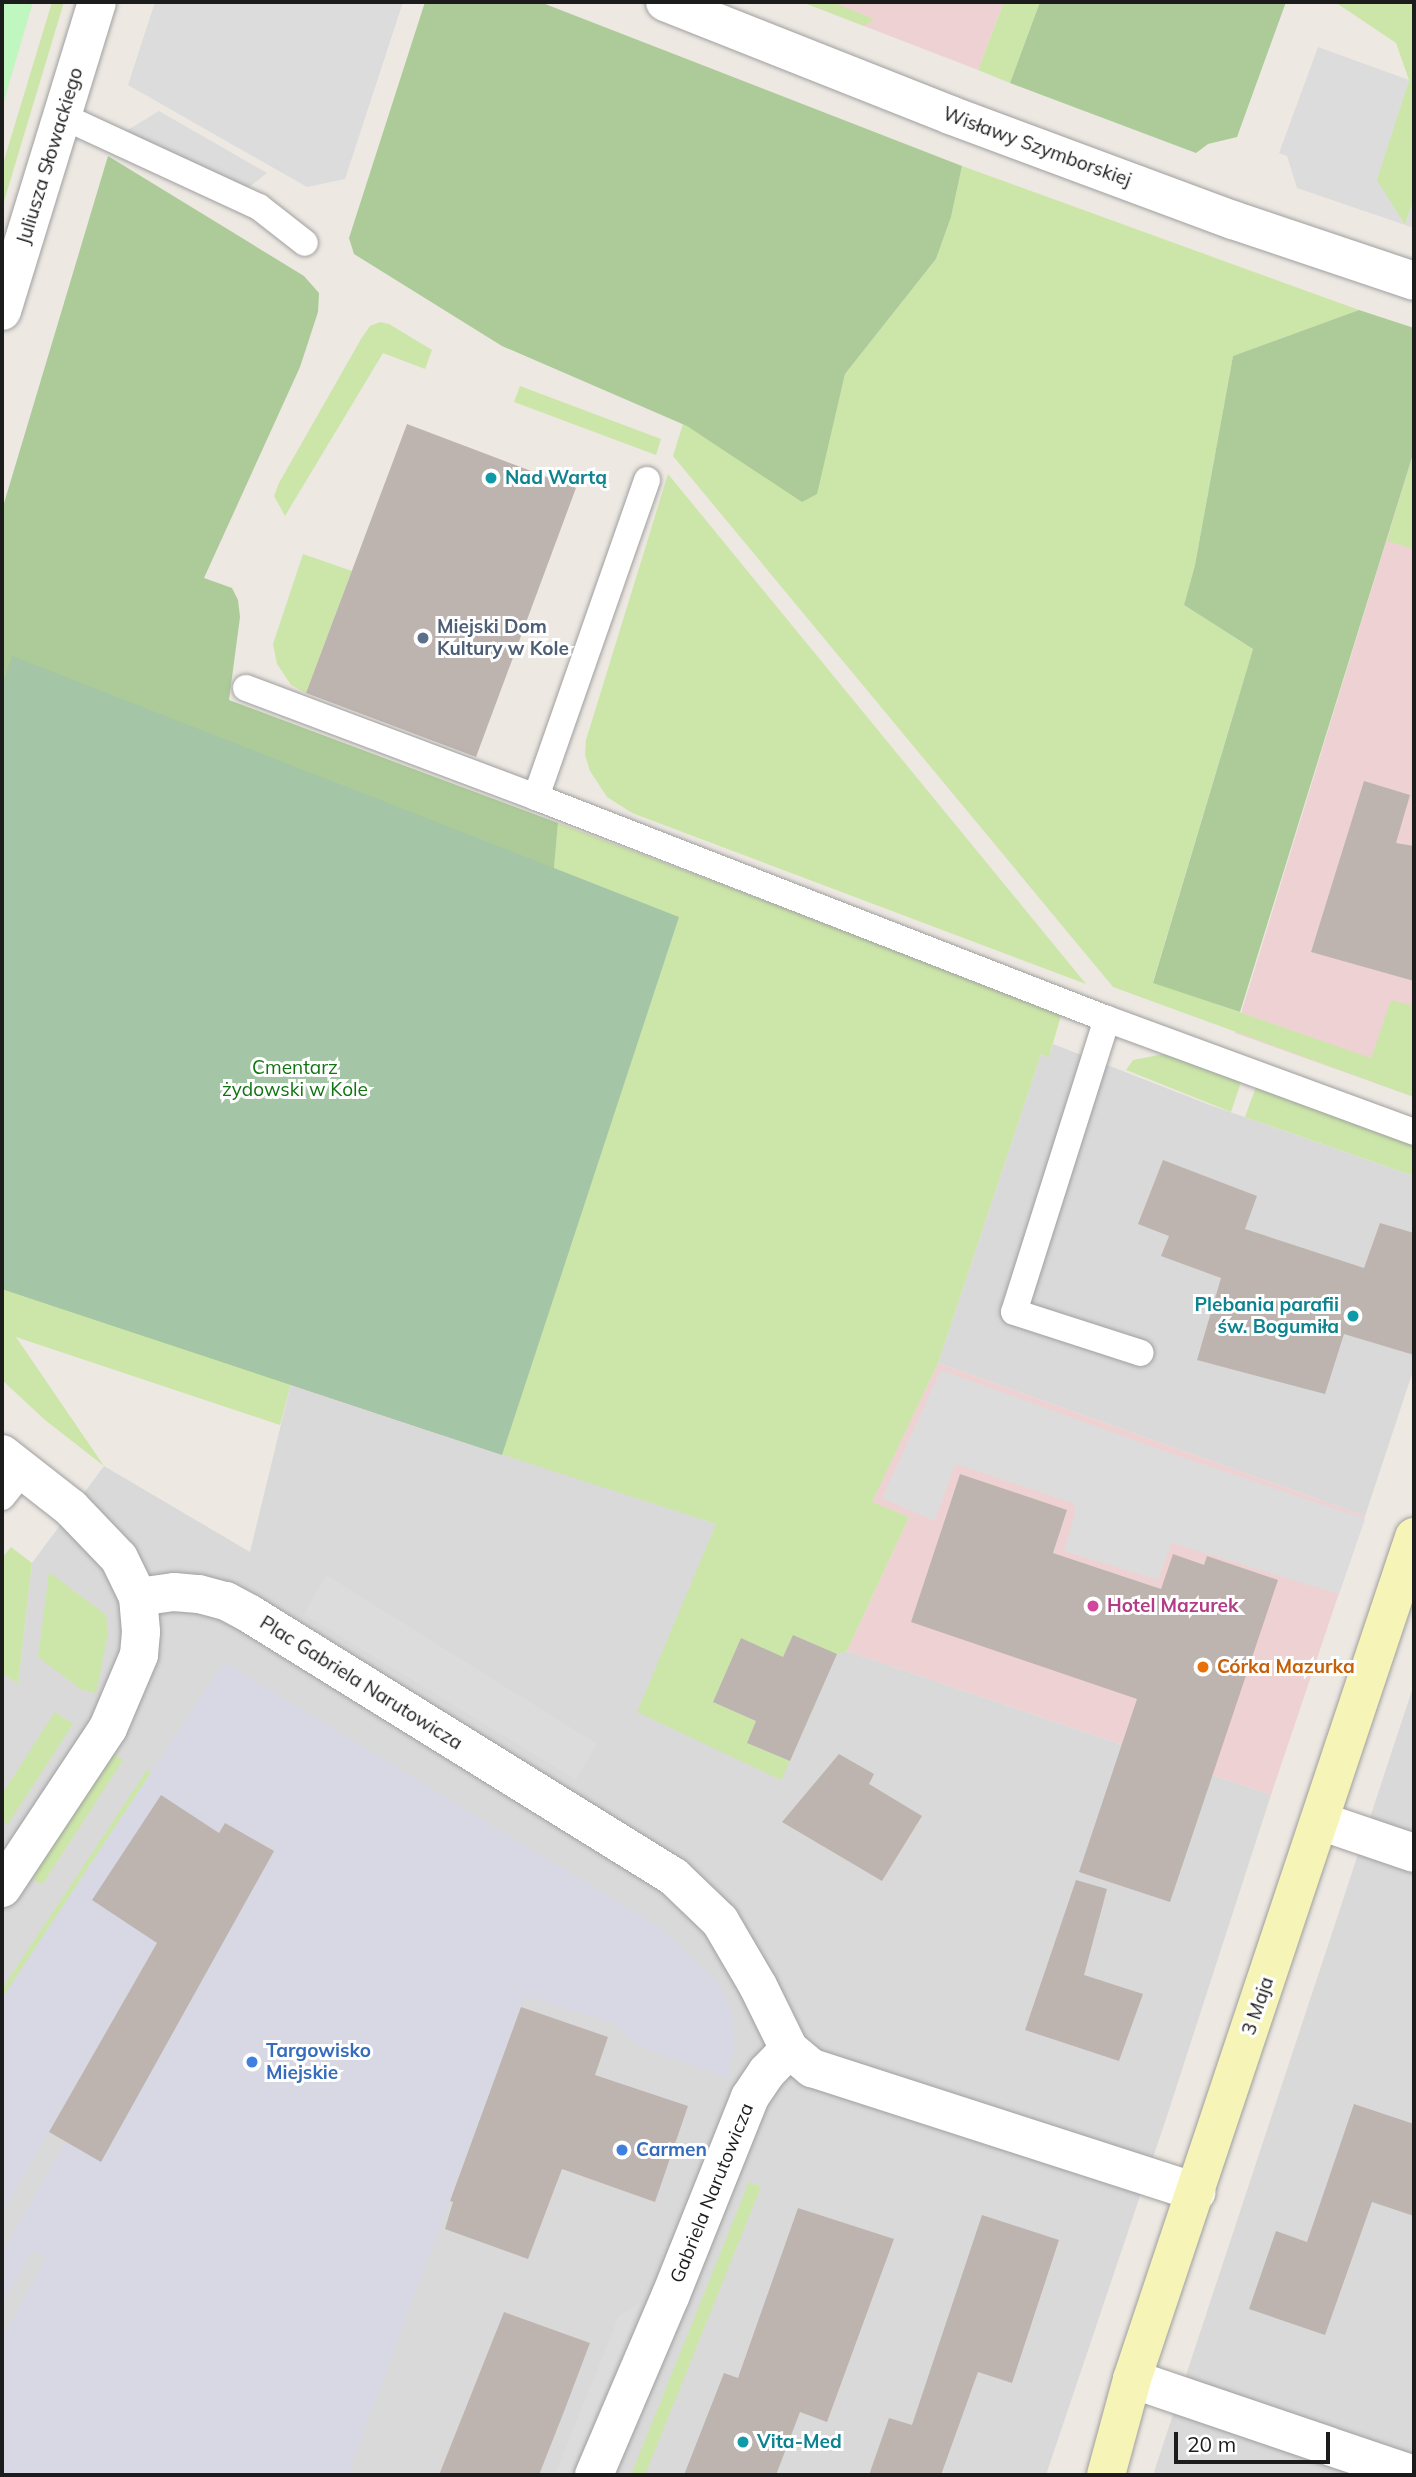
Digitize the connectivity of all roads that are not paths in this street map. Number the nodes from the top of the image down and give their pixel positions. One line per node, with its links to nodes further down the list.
1 (97, 2): 3 (street, Juliusza Słowackiego)
2 (665, 2): 5 (street, Wisławy Szymborskiej)
3 (62, 116): 4 (lane); 6 (street, Juliusza Słowackiego)
4 (305, 243)
5 (1414, 281)
6 (2, 311)
7 (647, 480): 9 (lane)
8 (246, 688): 9 (lane)
9 (536, 797): 10 (lane)
10 (1107, 1019): 11 (lane); 12 (lane)
11 (1414, 1132)
12 (1140, 1353)
13 (9, 1474): 15 (street)
14 (1414, 1537): 16 (street, 3 Maja)
15 (138, 1597): 18 (street); 19 (street, Plac Gabriela Narutowicza)
16 (1320, 1821): 17 (street); 20 (street, 3 Maja)
17 (1414, 1853)
18 (2, 1888)
19 (789, 2049): 20 (street); 22 (street, Gabriela Narutowicza)
20 (1196, 2192): 21 (street, 3 Maja)
21 (1132, 2379): 23 (street, 3 Maja); 24 (street)
22 (594, 2475)
23 (1105, 2475)
24 (1414, 2475)

